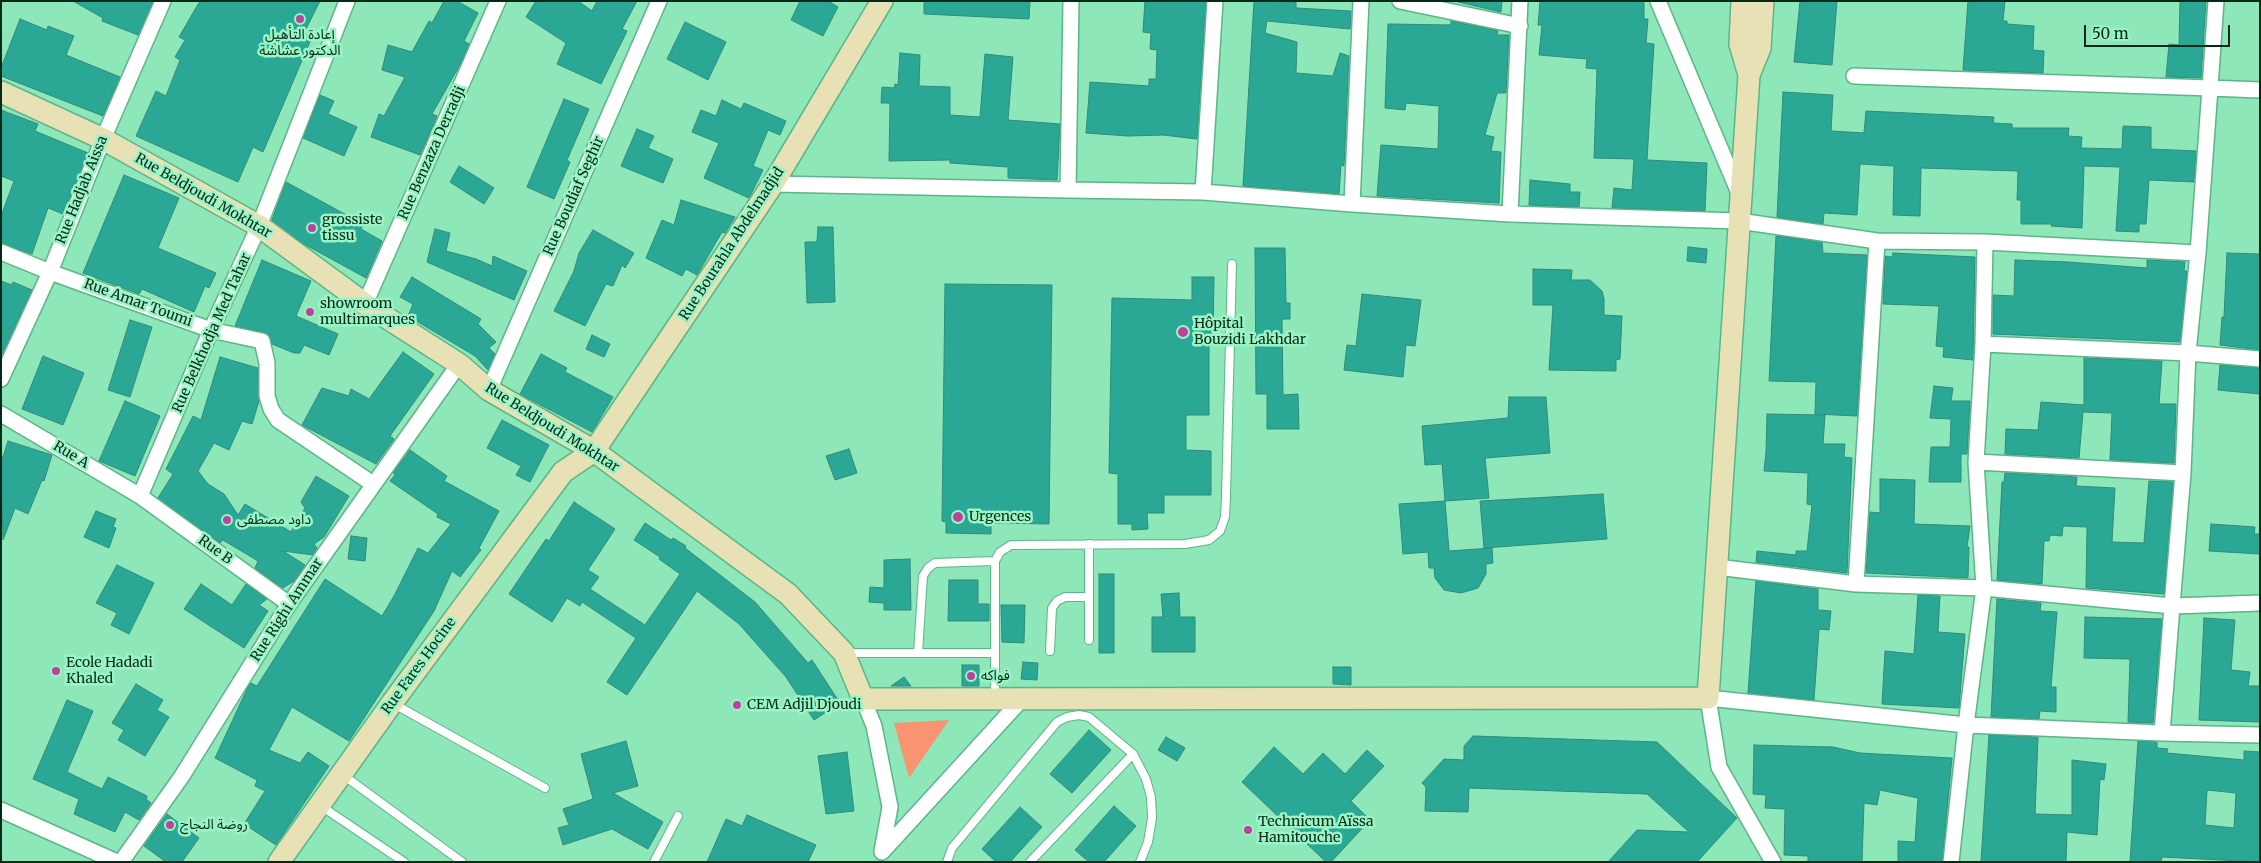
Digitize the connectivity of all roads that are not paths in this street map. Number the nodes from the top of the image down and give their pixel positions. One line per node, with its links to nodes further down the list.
1 (163, 1): 21 (street, Rue Hadjab Aissa)
2 (347, 1): 29 (street, Rue Belkhodja Med Tahar)
3 (498, 1): 36 (street, Rue Benzaza Derradji)
4 (659, 1): 43 (street, Rue Boudiaf Seghir)
5 (882, 1): 22 (street, Rue Bourahla Abdelmadjid)
6 (1072, 1): 23 (street)
7 (1215, 1): 24 (street)
8 (1361, 1): 26 (street)
9 (1400, 1): 15 (street)
10 (1520, 1): 15 (street)
11 (1658, 1): 25 (street)
12 (1742, 1): 16 (street)
13 (1763, 1): 16 (street)
14 (2216, 1): 18 (street)
15 (1520, 26): 27 (street)
16 (1749, 75): 25 (street)
17 (1854, 76): 18 (street)
18 (2210, 88): 19 (street); 33 (street)
19 (2260, 90)
20 (1, 92): 21 (street, Rue Beldjoudi Mokhtar)
21 (103, 139): 29 (street, Rue Beldjoudi Mokhtar); 35 (street, Rue Hadjab Aissa)
22 (773, 184): 23 (street); 45 (street, Rue Bourahla Abdelmadjid)
23 (1068, 190): 24 (street)
24 (1203, 192): 26 (street)
25 (1741, 197): 28 (street)
26 (1352, 204): 27 (street)
27 (1510, 214): 28 (street)
28 (1739, 221): 30 (street); 53 (street)
29 (259, 226): 36 (street, Rue Beldjoudi Mokhtar); 37 (street, Rue Belkhodja Med Tahar)
30 (1877, 241): 31 (street); 54 (street)
31 (1984, 242): 33 (street); 38 (street)
32 (1, 252): 35 (street, Rue Amar Toumi)
33 (2198, 253): 39 (street)
34 (1232, 264): 51 (lane)
35 (50, 272): 37 (street, Rue Amar Toumi); 42 (street, Rue Hadjab Aissa)
36 (365, 304): 41 (street, Rue Beldjoudi Mokhtar)
37 (211, 330): 49 (street, Rue Amar Toumi); 50 (street, Rue Belkhodja Med Tahar)
38 (1983, 344): 39 (street); 46 (street)
39 (2188, 354): 40 (street); 48 (street)
40 (2260, 358)
41 (459, 364): 43 (street, Rue Beldjoudi Mokhtar); 49 (street, Rue Righi Ammar)
42 (1, 379)
43 (489, 390): 45 (street, Rue Beldjoudi Mokhtar)
44 (1, 414): 50 (street, Rue A)
45 (594, 451): 47 (street, Rue Bourahla Abdelmadjid); 62 (street, Rue Beldjoudi Mokhtar)
46 (1976, 462): 48 (street); 55 (street)
47 (563, 472): 69 (street, Rue Fares Hocine)
48 (2183, 473): 59 (street)
49 (373, 484): 58 (street, Rue Righi Ammar)
50 (140, 496): 58 (street, Rue B)
51 (1090, 544): 52 (lane); 56 (lane)
52 (995, 561): 63 (lane); 64 (lane)
53 (1717, 567): 54 (street); 65 (street)
54 (1856, 584): 55 (street)
55 (1984, 588): 59 (street); 70 (street)
56 (1089, 596): 60 (lane); 61 (lane)
57 (2260, 603): 59 (street)
58 (289, 604): 81 (street, Rue Righi Ammar)
59 (2172, 606): 71 (street)
60 (1089, 640)
61 (1050, 651)
62 (844, 653): 63 (lane); 66 (street, Rue Beldjoudi Mokhtar)
63 (918, 653): 64 (lane)
64 (995, 653): 67 (lane)
65 (1708, 698): 68 (street); 70 (street); 89 (street)
66 (863, 699): 67 (street); 79 (street, Rue Beldjoudi Mokhtar)
67 (994, 699): 68 (street)
68 (1022, 699): 79 (street)
69 (392, 703): 74 (street, Rue Fares Hocine); 75 (lane)
70 (1966, 725): 71 (street); 90 (street)
71 (2162, 734): 72 (street)
72 (2260, 735)
73 (1133, 754): 86 (lane); 87 (lane); 88 (lane)
74 (341, 774): 76 (street, Rue Fares Hocine); 84 (lane)
75 (545, 788)
76 (319, 804): 82 (street, Rue Fares Hocine); 83 (lane)
77 (1, 810): 80 (street)
78 (678, 816): 85 (lane)
79 (881, 857)
80 (117, 862)
81 (121, 862)
82 (279, 862)
83 (404, 862)
84 (462, 862)
85 (654, 862)
86 (948, 862)
87 (1030, 862)
88 (1140, 862)
89 (1773, 862)
90 (1951, 862)

